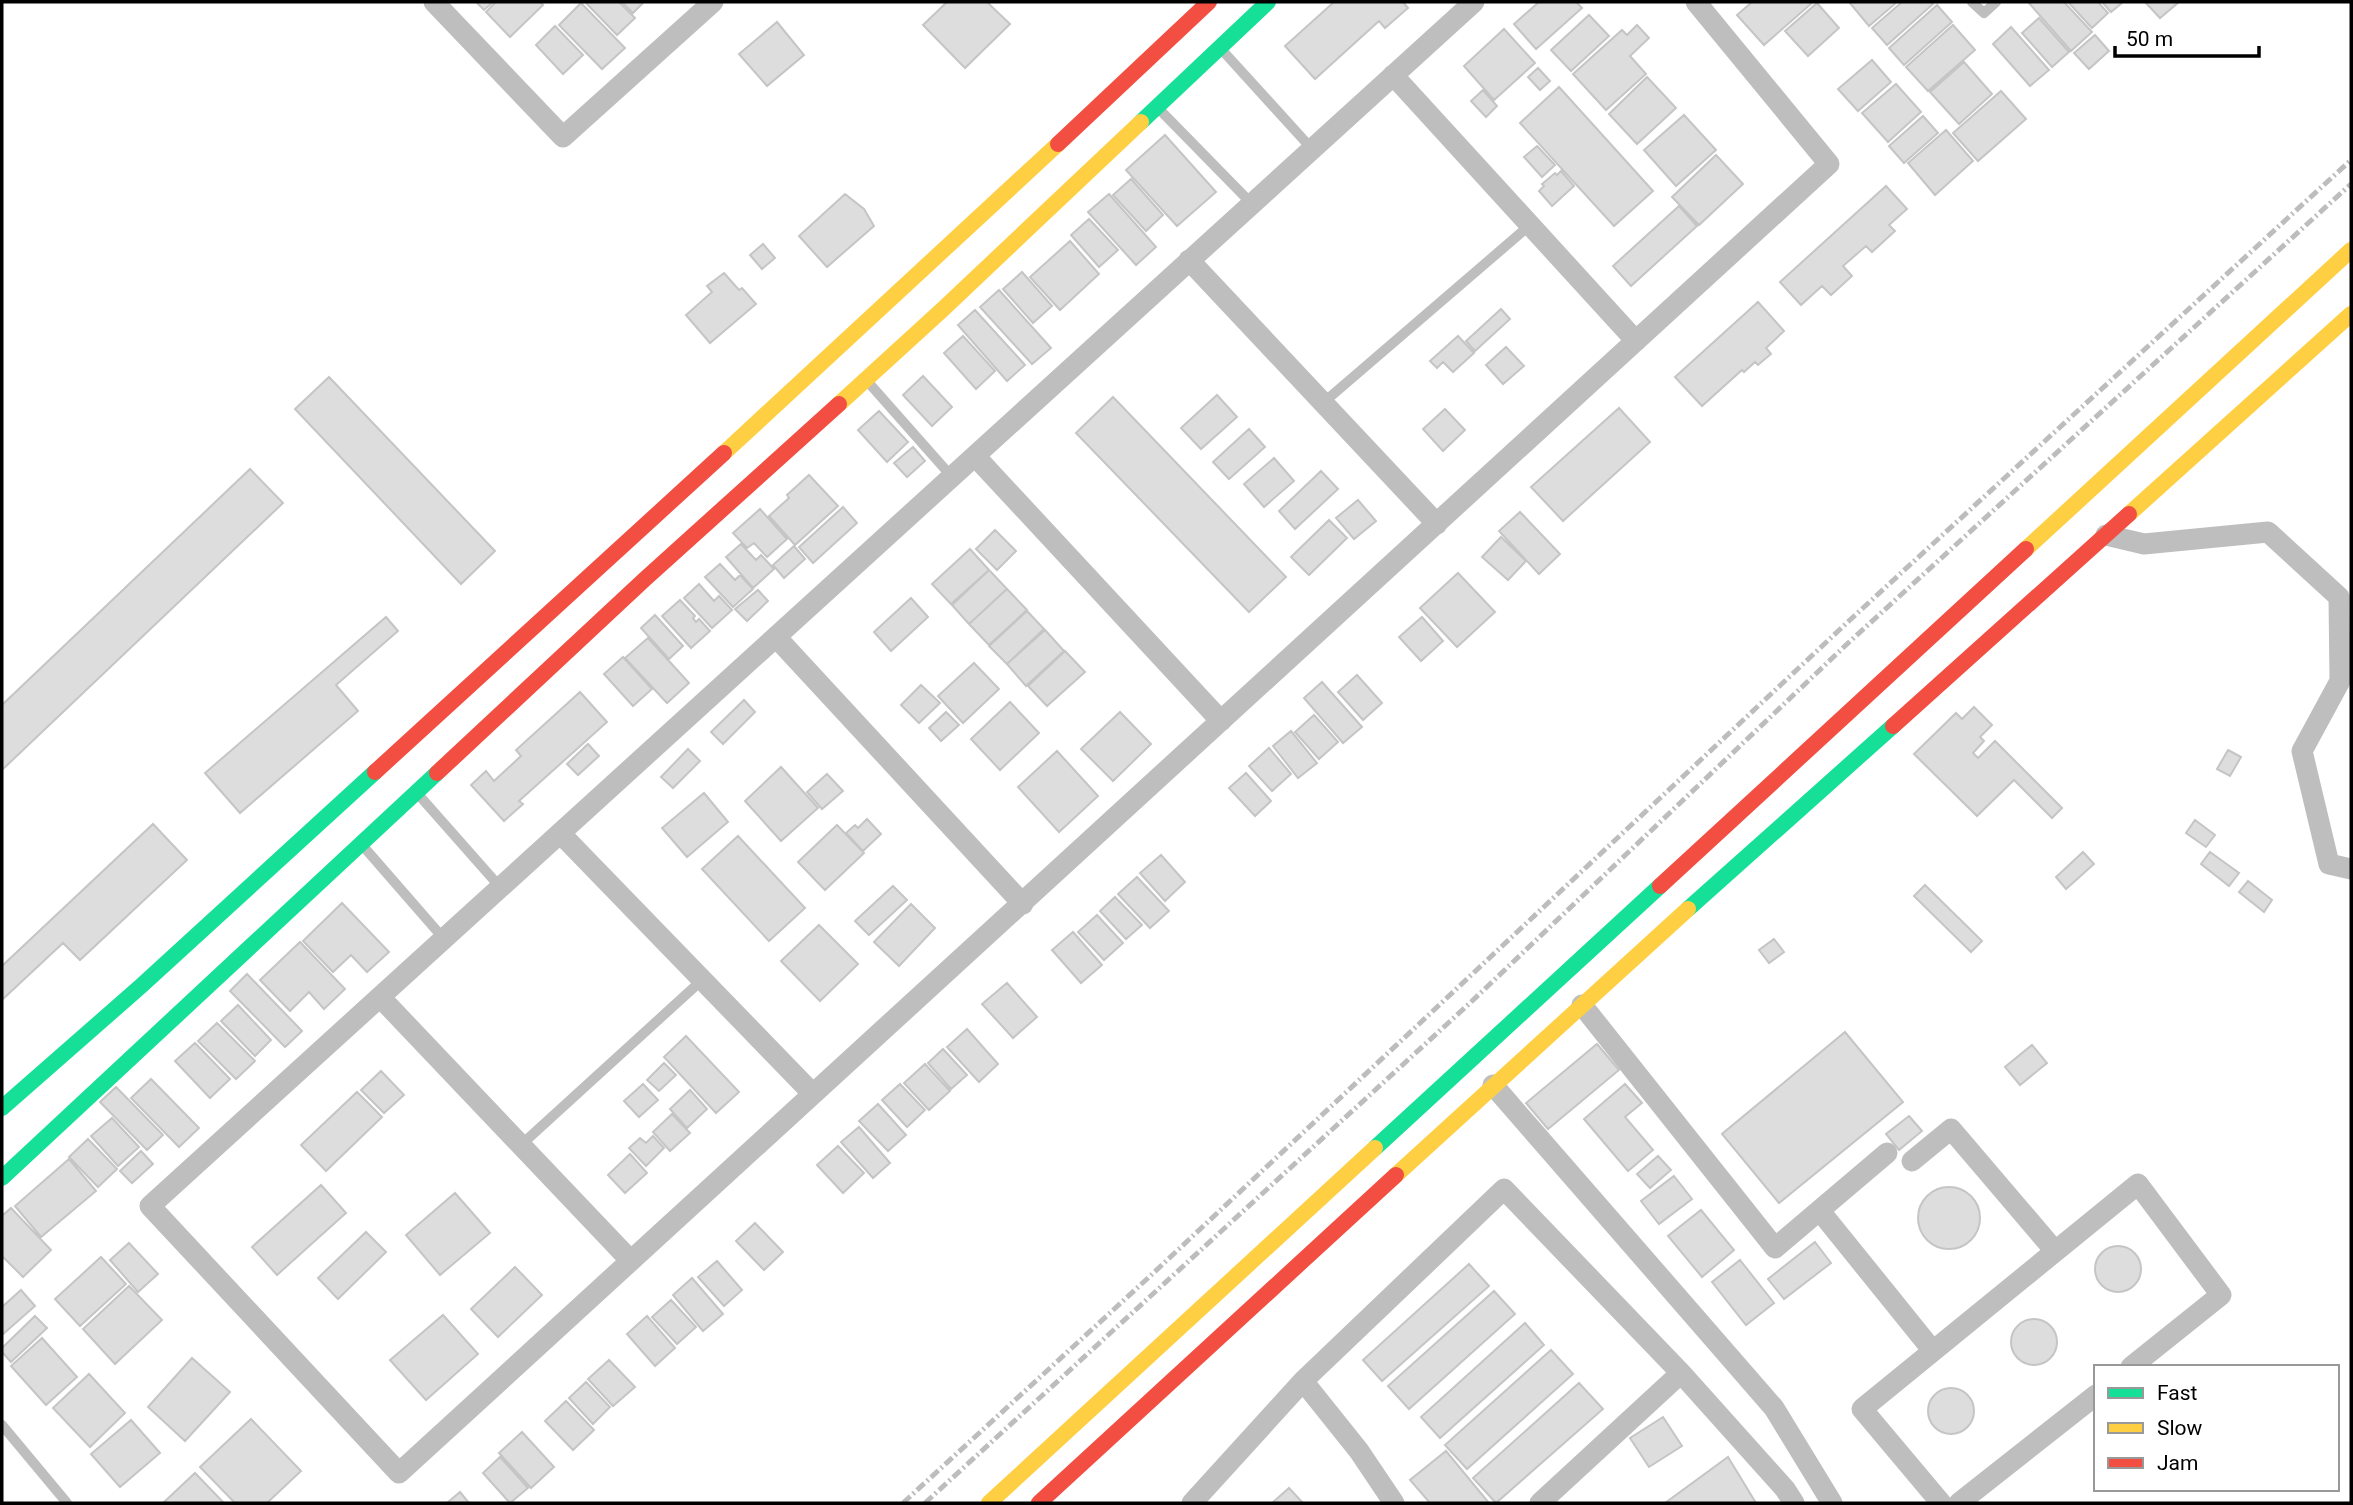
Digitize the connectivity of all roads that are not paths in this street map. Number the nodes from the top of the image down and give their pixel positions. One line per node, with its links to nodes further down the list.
1 (434, 2): 2 (street)
2 (713, 2)
3 (1209, 2): 41 (main road)
4 (1268, 2): 9 (main road)
5 (1474, 2): 10 (street)
6 (1696, 2): 20 (street)
7 (1972, 2): 8 (lane)
8 (1996, 2)
9 (1220, 47): 11 (main road); 12 (lane)
10 (1393, 75): 12 (street); 14 (street)
11 (1157, 107): 13 (lane); 21 (main road)
12 (1312, 149): 13 (street)
13 (1252, 204): 17 (street)
14 (1530, 225): 20 (street); 22 (lane)
15 (2351, 239): 18 (main road)
16 (2351, 250): 18 (main road)
17 (1189, 260): 22 (street); 23 (street)
18 (2327, 273): 56 (main road)
19 (2351, 314): 26 (main road)
20 (1636, 341): 25 (street)
21 (865, 379): 24 (lane); 29 (main road)
22 (1323, 403): 25 (street)
23 (975, 456): 24 (street); 28 (street)
24 (952, 477): 27 (street)
25 (1437, 524): 28 (street)
26 (2106, 534): 32 (street); 38 (main road)
27 (776, 637): 30 (street); 34 (street)
28 (1221, 721): 34 (street)
29 (417, 793): 31 (main road); 33 (lane)
30 (560, 833): 33 (street); 36 (street)
31 (361, 844): 35 (lane); 45 (main road)
32 (2351, 869)
33 (500, 887): 35 (street)
34 (1023, 904): 40 (street)
35 (444, 939): 37 (street)
36 (702, 980): 40 (street); 42 (lane)
37 (380, 997): 42 (street); 48 (street)
38 (1582, 1005): 39 (main road); 46 (street)
39 (1493, 1085): 57 (main road); 62 (street)
40 (813, 1094): 48 (street)
41 (2, 1108)
42 (521, 1145): 48 (street)
43 (1888, 1153): 46 (street)
44 (1912, 1161): 47 (street)
45 (2, 1178)
46 (1820, 1210): 49 (street)
47 (2055, 1251): 49 (street); 50 (street)
48 (631, 1261)
49 (1933, 1351): 63 (street)
50 (2134, 1365)
51 (1681, 1373): 52 (street); 60 (street); 61 (street)
52 (1303, 1381): 58 (street); 59 (street)
53 (2094, 1397): 64 (street)
54 (2, 1425): 55 (lane)
55 (67, 1503)
56 (989, 1503)
57 (1039, 1503)
58 (1192, 1503)
59 (1394, 1503)
60 (1540, 1503)
61 (1794, 1503)
62 (1832, 1503)
63 (1941, 1503)
64 (1959, 1503)

